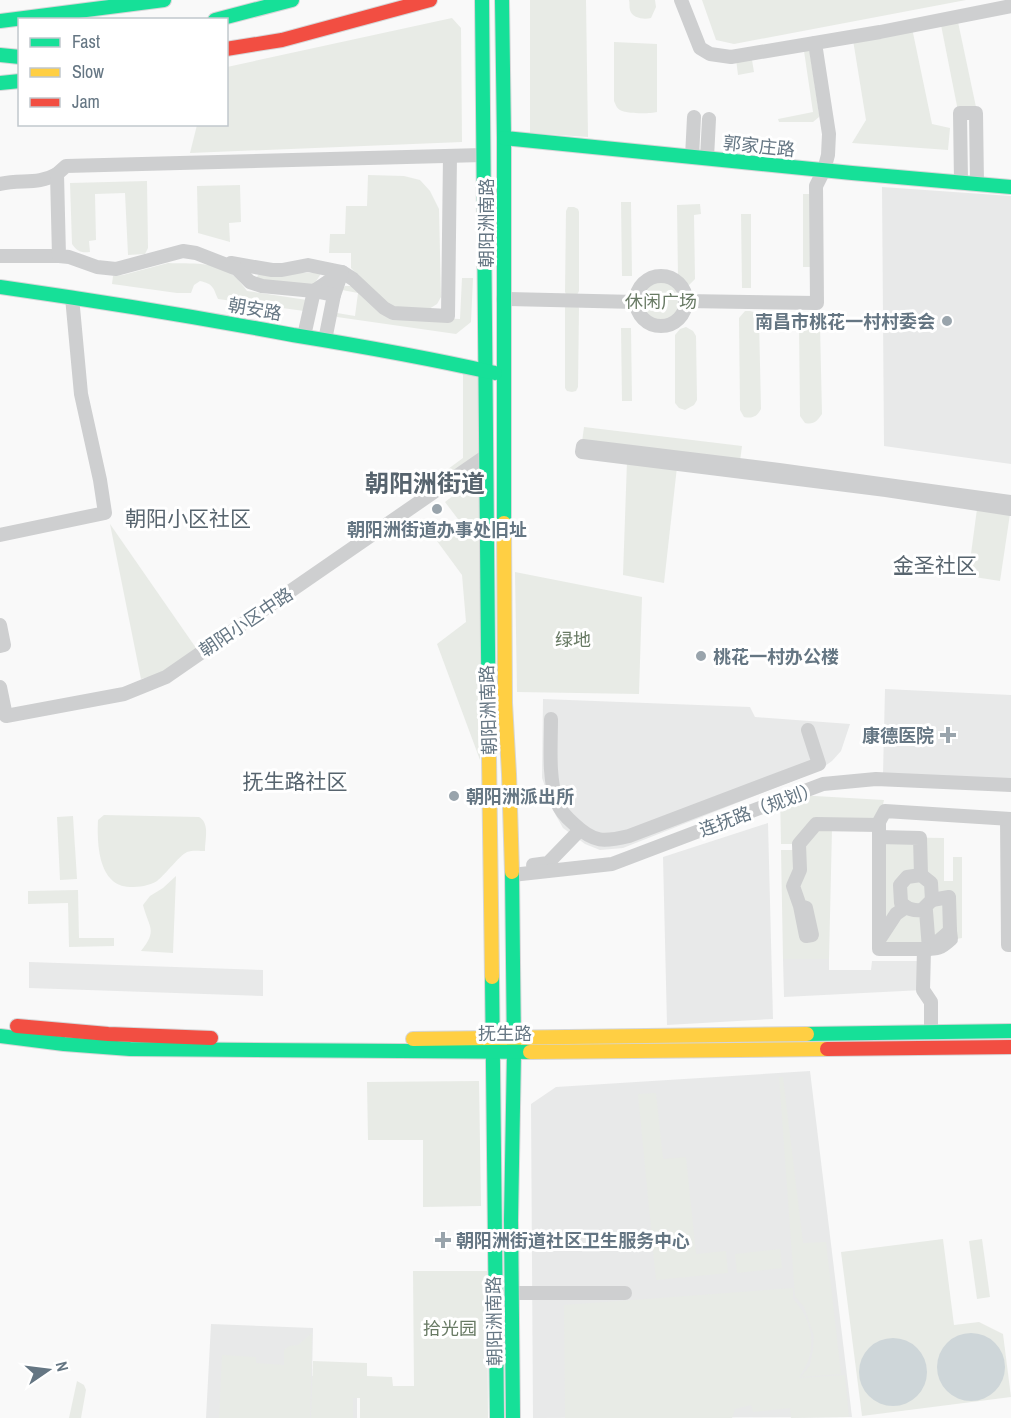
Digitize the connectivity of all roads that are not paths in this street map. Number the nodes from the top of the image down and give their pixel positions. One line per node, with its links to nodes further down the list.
1 (164, 0): 8 (main road)
2 (292, 0): 9 (main road)
3 (430, 0): 15 (main road)
4 (482, 0): 23 (main road, 朝阳洲南路)
5 (502, 0): 22 (main road, 朝阳洲南路)
6 (681, 0): 12 (street)
7 (1011, 6): 12 (street)
8 (23, 18)
9 (223, 18)
10 (18, 19): 11 (main road)
11 (0, 21)
12 (815, 43): 27 (street)
13 (18, 45): 14 (main road)
14 (0, 46)
15 (228, 49)
16 (0, 55): 17 (main road)
17 (18, 57)
18 (18, 81): 19 (main road)
19 (0, 83)
20 (694, 117): 25 (street)
21 (709, 119): 26 (street)
22 (504, 138): 25 (main road, 郭家庄路); 41 (main road, 朝阳洲南路)
23 (483, 155): 24 (street); 46 (main road, 朝阳洲南路)
24 (450, 156): 28 (street); 36 (street)
25 (692, 157): 26 (main road, 郭家庄路)
26 (707, 158): 27 (main road, 郭家庄路)
27 (824, 170): 29 (main road, 郭家庄路); 42 (street)
28 (57, 174): 30 (street); 34 (street)
29 (961, 183): 31 (main road, 郭家庄路); 31 (street)
30 (0, 184)
31 (977, 184): 32 (main road, 郭家庄路)
32 (1011, 187)
33 (0, 256): 34 (street)
34 (59, 256): 35 (street)
35 (216, 260): 36 (street); 38 (street)
36 (342, 272): 38 (street); 39 (street)
37 (0, 287): 40 (main road, 朝安路)
38 (314, 291): 39 (street); 44 (street)
39 (334, 295): 45 (street)
40 (72, 297): 44 (main road, 朝安路); 51 (street)
41 (503, 299): 43 (street); 47 (main road, 朝阳洲南路)
42 (685, 301): 43 (street); 43 (street)
43 (636, 302)
44 (304, 336): 45 (main road, 朝安路)
45 (325, 340): 46 (main road, 朝安路)
46 (485, 371): 47 (main road, 朝安路); 48 (main road, 朝阳洲南路)
47 (503, 375): 61 (main road, 朝阳洲南路)
48 (486, 456): 54 (street, 朝阳小区中路); 73 (main road, 朝阳洲南路)
49 (1011, 502): 50 (street)
50 (1011, 508)
51 (0, 535)
52 (0, 625): 53 (street)
53 (0, 646)
54 (0, 687)
55 (551, 719): 59 (street)
56 (808, 730): 59 (street)
57 (1011, 785): 61 (street, 连抚路（规划）)
58 (1009, 819): 60 (street); 67 (street)
59 (580, 830): 61 (street)
60 (879, 831): 62 (street); 64 (street); 66 (street)
61 (512, 871): 74 (main road, 朝阳洲南路)
62 (921, 875): 63 (street); 65 (street)
63 (927, 905): 65 (street); 68 (street); 68 (street)
64 (800, 906)
65 (906, 908): 66 (street)
66 (879, 944): 68 (street)
67 (1011, 945)
68 (926, 949): 71 (street)
69 (0, 1025): 73 (main road, 抚生路)
70 (1011, 1031): 71 (main road, 抚生路)
71 (931, 1032): 74 (main road, 抚生路)
72 (0, 1036): 73 (main road, 抚生路)
73 (493, 1045): 74 (main road, 抚生路); 78 (main road, 朝阳洲南路)
74 (514, 1045): 75 (main road, 抚生路); 76 (main road, 朝阳洲南路)
75 (1011, 1047)
76 (512, 1293): 77 (street); 79 (main road, 朝阳洲南路)
77 (625, 1293)
78 (497, 1418)
79 (513, 1418)

